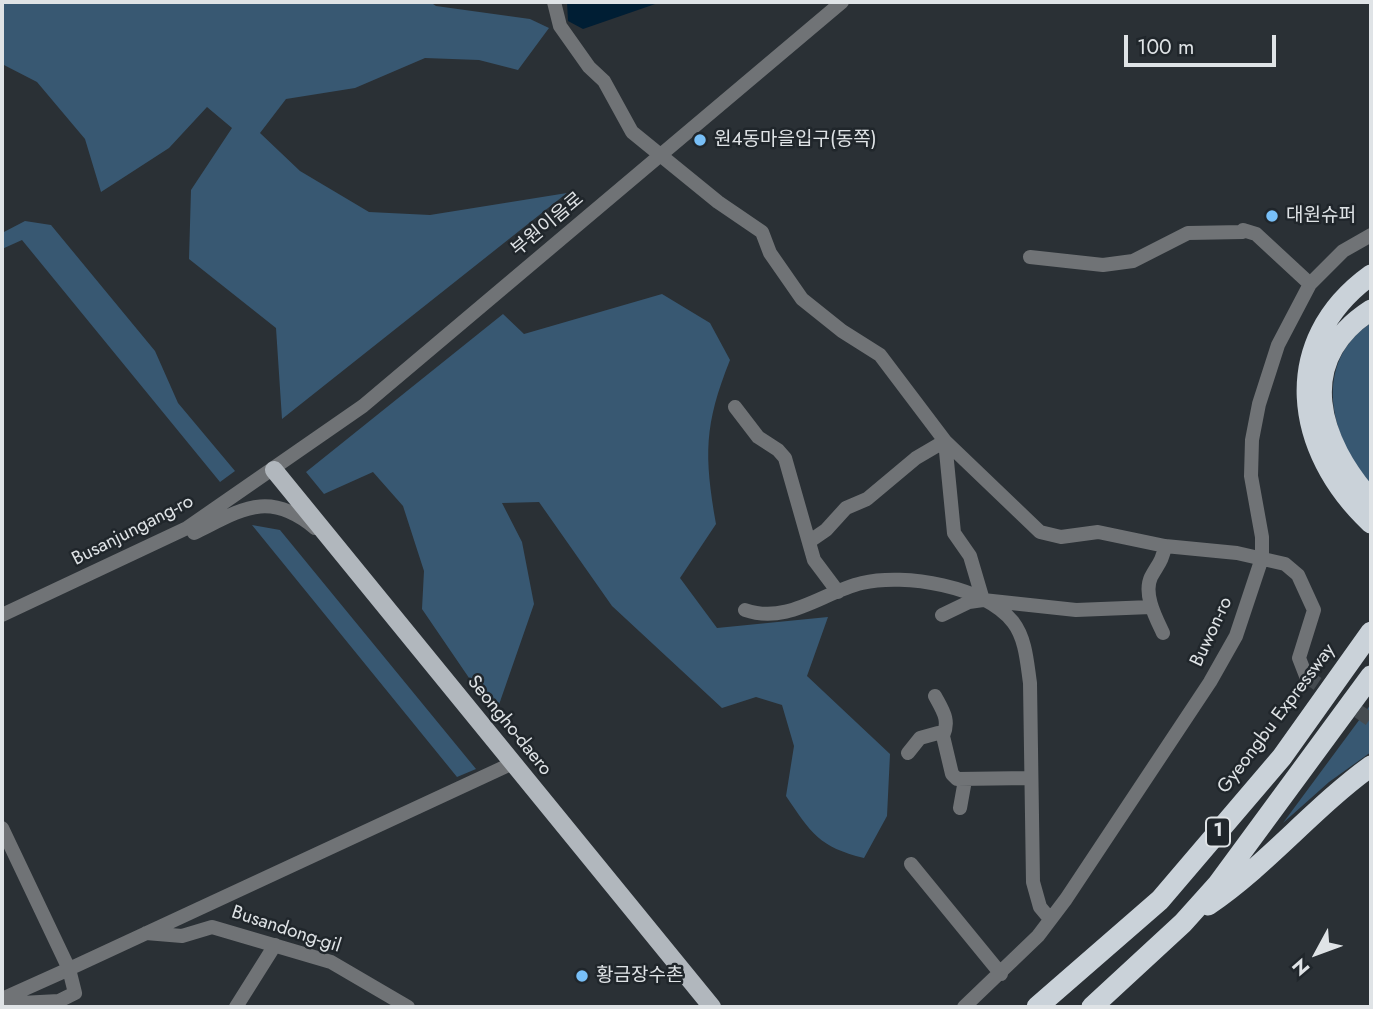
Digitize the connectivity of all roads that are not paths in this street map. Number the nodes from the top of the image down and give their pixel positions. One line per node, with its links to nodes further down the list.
1 (554, 2): 3 (street)
2 (842, 2): 3 (street, 부원이음로)
3 (660, 156): 10 (street); 11 (street, 부원이음로)
4 (1371, 235): 7 (street, Buwon-ro)
5 (1030, 257): 7 (street)
6 (1371, 275): 13 (highway)
7 (1310, 284): 18 (street, Buwon-ro)
8 (1371, 310): 12 (highway)
9 (735, 407): 14 (street)
10 (945, 442): 14 (street); 16 (street); 20 (street)
11 (274, 470): 15 (main road, Seongho-daero); 17 (street, Busanjungang-ro)
12 (1371, 500)
13 (1371, 523)
14 (810, 541): 19 (street)
15 (334, 544): 17 (street); 32 (main road, Seongho-daero)
16 (1165, 546): 18 (street); 21 (street)
17 (149, 547): 24 (street, Busanjungang-ro)
18 (1262, 558): 27 (street); 39 (street, Buwon-ro)
19 (838, 592): 20 (street); 22 (street)
20 (983, 600): 21 (street); 23 (street); 34 (street)
21 (1151, 607): 26 (street)
22 (745, 610)
23 (942, 614)
24 (2, 615)
25 (1371, 632): 51 (highway, Gyeongbu Expressway / 1)
26 (1163, 633)
27 (1306, 676)
28 (1371, 676): 40 (highway, 1)
29 (935, 696): 30 (street)
30 (943, 736): 31 (street); 35 (street)
31 (908, 753)
32 (513, 763): 41 (street); 49 (main road, Seongho-daero)
33 (1371, 766): 40 (highway)
34 (1030, 778): 35 (street); 39 (street)
35 (965, 780): 36 (street)
36 (960, 808)
37 (2, 828): 43 (street)
38 (911, 864): 44 (street)
39 (1050, 919): 44 (street, Buwon-ro)
40 (1184, 923): 52 (highway, 1)
41 (144, 933): 42 (street, Busandong-gil); 43 (street)
42 (275, 945): 47 (street); 48 (street, Busandong-gil)
43 (69, 969): 45 (street); 46 (street)
44 (1001, 974): 50 (street, Buwon-ro)
45 (2, 999)
46 (2, 1004)
47 (236, 1007)
48 (408, 1007)
49 (712, 1007)
50 (964, 1007)
51 (1037, 1007)
52 (1092, 1007)

